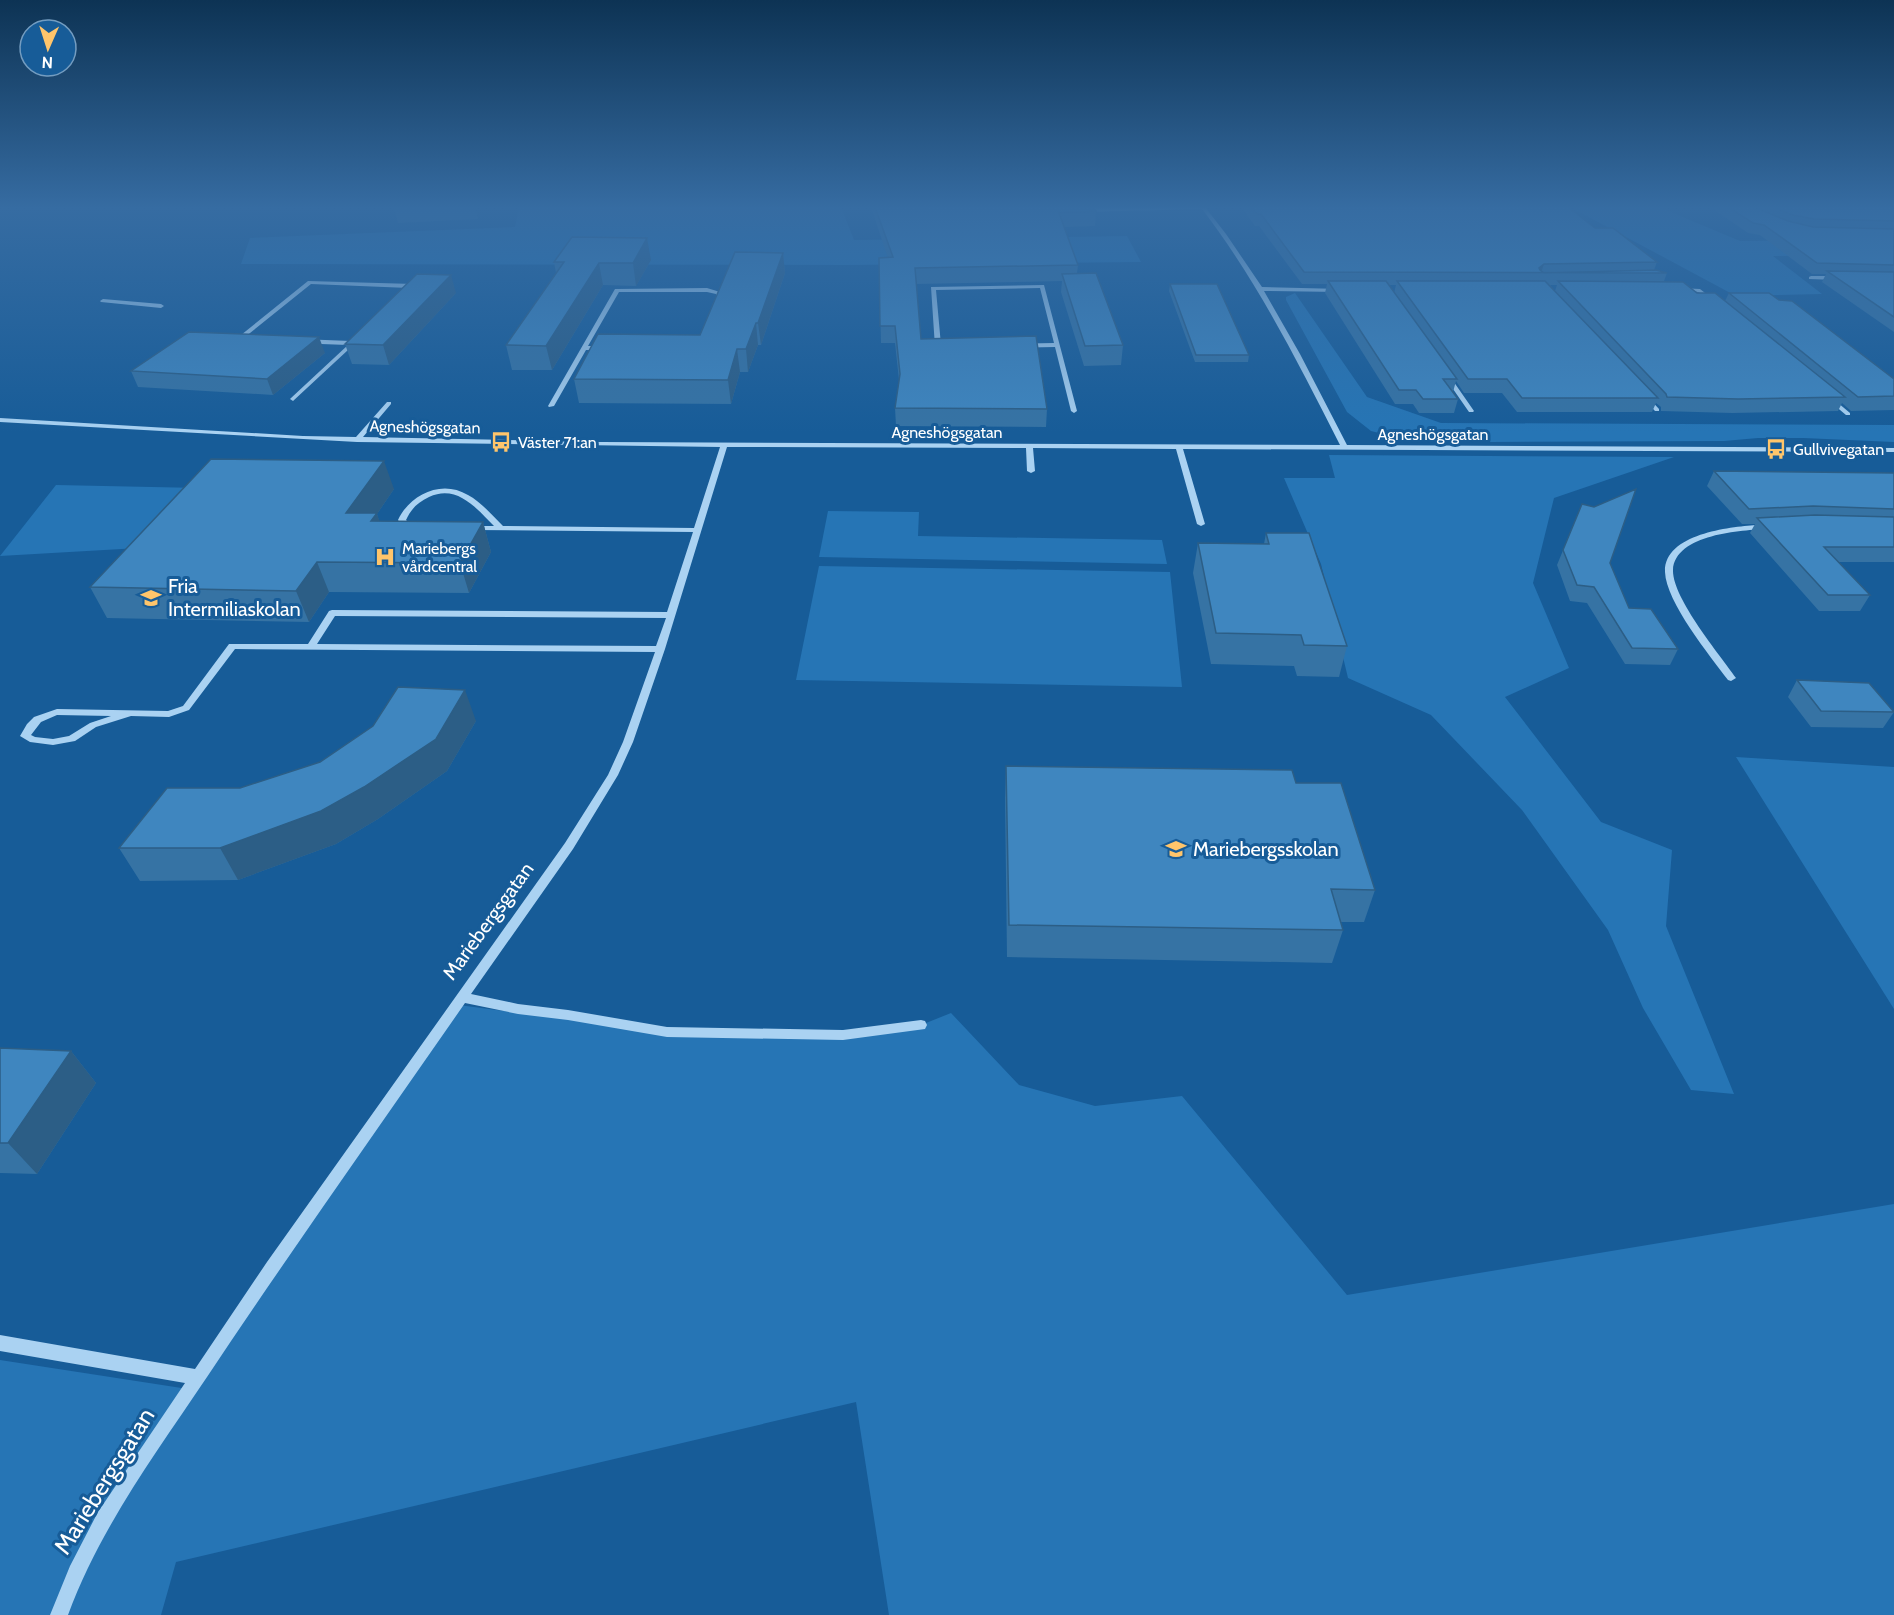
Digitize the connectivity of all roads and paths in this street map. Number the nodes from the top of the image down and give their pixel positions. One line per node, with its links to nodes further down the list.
1 (310, 282): 10 (street)
2 (320, 282): 10 (street)
3 (1257, 282): 5 (street)
4 (1672, 288): 8 (street)
5 (1262, 290): 6 (street); 28 (street)
6 (1353, 290)
7 (103, 301): 9 (street)
8 (1716, 304)
9 (161, 306)
10 (353, 344): 16 (street)
11 (1058, 345): 11 (street); 20 (street)
12 (584, 348): 12 (street); 18 (street)
13 (1445, 374): 21 (street)
14 (1822, 392): 22 (street)
15 (1641, 393): 19 (street)
16 (293, 399)
17 (389, 403): 24 (street)
18 (551, 406)
19 (1657, 410)
20 (1074, 411)
21 (1471, 411)
22 (1848, 414)
23 (0, 420): 24 (street, Agneshögsgatan)
24 (357, 440): 25 (street, Agneshögsgatan)
25 (724, 446): 26 (street, Agneshögsgatan); 36 (street, Mariebergsgatan)
26 (1029, 446): 27 (street, Agneshögsgatan); 30 (street)
27 (1179, 447): 28 (street, Agneshögsgatan); 31 (street)
28 (1344, 448): 29 (street, Agneshögsgatan)
29 (1894, 450)
30 (1031, 471)
31 (1201, 524)
32 (1783, 527): 40 (street)
33 (425, 528): 35 (street)
34 (457, 528): 35 (street)
35 (501, 528): 36 (street)
36 (697, 530): 37 (street, Mariebergsgatan)
37 (670, 615): 38 (street); 39 (street, Mariebergsgatan)
38 (310, 647): 39 (street); 41 (street)
39 (660, 649): 42 (street, Mariebergsgatan)
40 (1731, 678)
41 (128, 714): 41 (street)
42 (462, 997): 43 (street); 45 (street, Mariebergsgatan)
43 (921, 1026)
44 (0, 1342): 45 (street)
45 (198, 1377): 46 (street, Mariebergsgatan)
46 (59, 1615)

